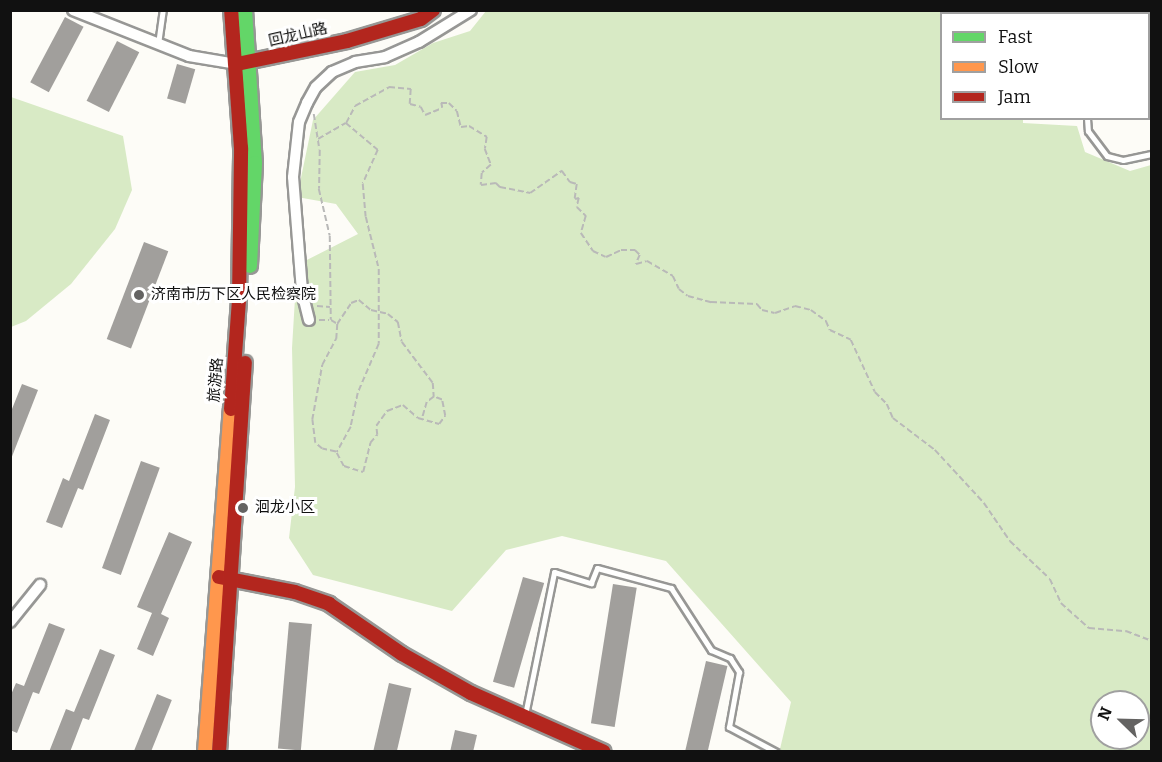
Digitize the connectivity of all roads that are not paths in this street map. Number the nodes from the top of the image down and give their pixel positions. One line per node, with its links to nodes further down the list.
1 (73, 10): 7 (street)
2 (163, 10): 7 (lane)
3 (231, 10): 8 (main road, 旅游路)
4 (245, 10): 8 (main road, 旅游路)
5 (433, 10): 8 (main road, 回龙山路)
6 (471, 10): 11 (street)
7 (158, 45): 8 (street)
8 (244, 63): 12 (main road, 旅游路); 13 (main road, 旅游路)
9 (1087, 120): 10 (lane)
10 (1152, 154)
11 (309, 320)
12 (216, 576): 13 (main road); 17 (main road, 旅游路)
13 (230, 578): 16 (main road); 18 (main road, 旅游路)
14 (40, 585): 15 (street)
15 (10, 622)
16 (525, 717): 19 (main road); 20 (lane)
17 (205, 752)
18 (219, 752)
19 (604, 752)
20 (776, 752)

